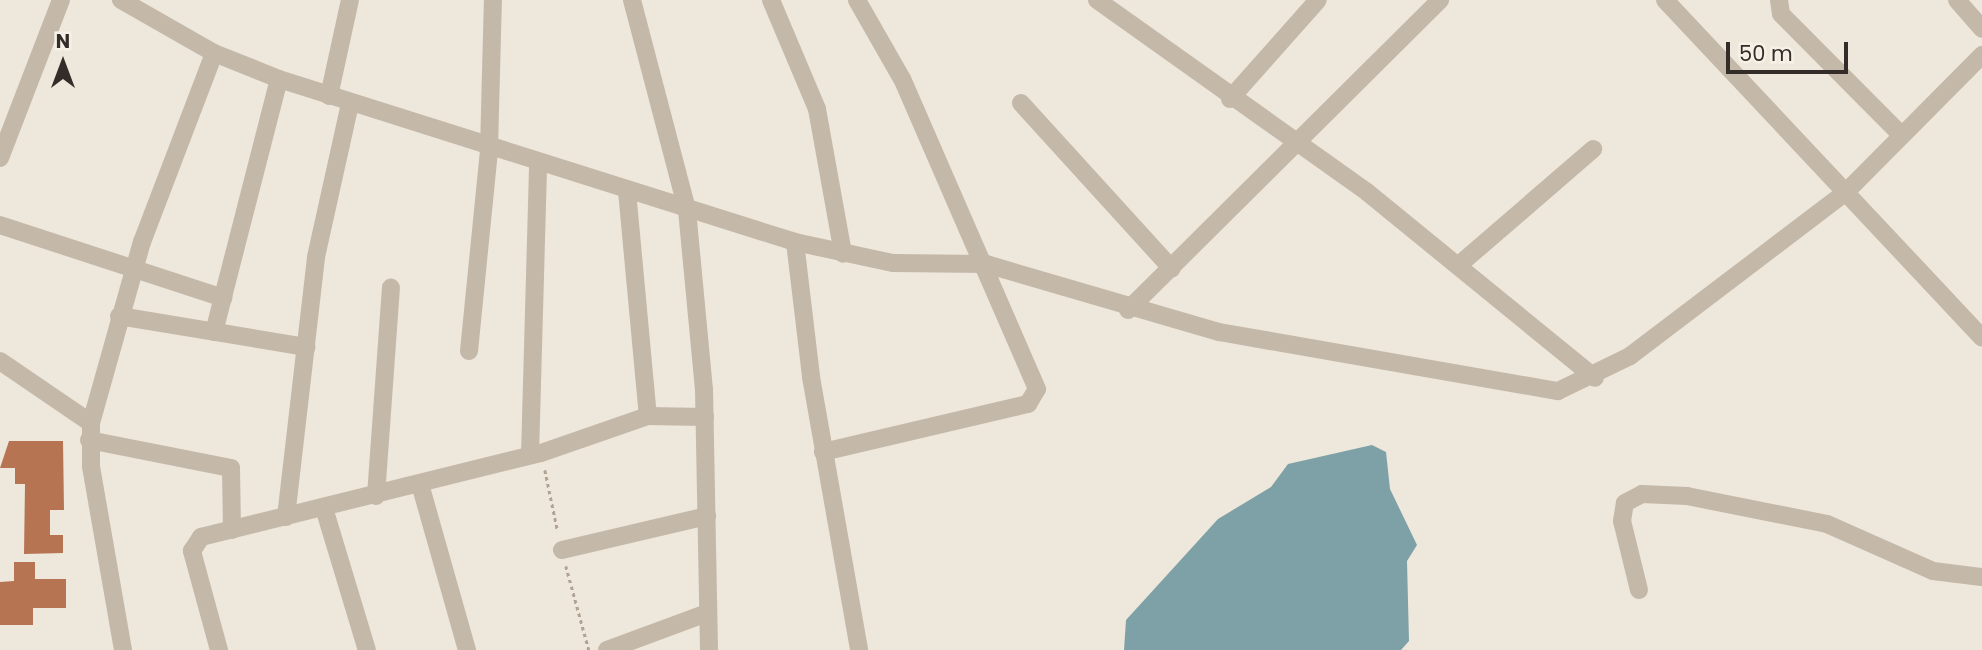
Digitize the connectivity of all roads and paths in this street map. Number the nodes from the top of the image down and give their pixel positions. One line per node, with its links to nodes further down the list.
1 (61, 0): 26 (street)
2 (121, 0): 15 (street)
3 (349, 0): 18 (street)
4 (493, 0): 24 (street)
5 (632, 0): 30 (street)
6 (771, 0): 33 (street)
7 (857, 0): 34 (street)
8 (1097, 0): 19 (street)
9 (1440, 0): 23 (street)
10 (1665, 0): 29 (street)
11 (1779, 0): 22 (street)
12 (1957, 0): 14 (street)
13 (1312, 2): 19 (street)
14 (1982, 29)
15 (214, 53): 17 (street); 37 (street)
16 (1982, 55): 22 (street)
17 (279, 79): 18 (street); 39 (street)
18 (329, 96): 21 (street)
19 (1230, 99): 23 (street)
20 (1021, 103): 36 (street)
21 (350, 104): 24 (street); 44 (street)
22 (1899, 134): 29 (street)
23 (1300, 144): 35 (street); 36 (street)
24 (489, 149): 27 (street); 45 (street)
25 (1593, 149): 35 (street)
26 (0, 158)
27 (538, 165): 28 (street); 52 (street)
28 (627, 191): 30 (street); 48 (street)
29 (1847, 191): 43 (street); 47 (street)
30 (687, 210): 32 (street); 49 (street)
31 (0, 225): 37 (street)
32 (795, 242): 33 (street); 51 (street)
33 (843, 254): 34 (street)
34 (986, 264): 40 (street); 51 (street)
35 (1460, 264): 47 (street)
36 (1172, 269): 40 (street)
37 (133, 271): 39 (street); 41 (street)
38 (391, 288): 54 (street)
39 (223, 298): 42 (street)
40 (1128, 310): 47 (street)
41 (119, 316): 42 (street); 50 (street)
42 (214, 332): 44 (street)
43 (1982, 337)
44 (306, 347): 57 (street)
45 (469, 351)
46 (0, 361): 50 (street)
47 (1595, 378)
48 (648, 416): 49 (street); 52 (street)
49 (705, 417): 56 (street)
50 (90, 431): 58 (street); 63 (street)
51 (823, 452): 69 (street)
52 (530, 455): 53 (street)
53 (420, 484): 54 (street); 66 (street)
54 (376, 496): 55 (street)
55 (324, 508): 57 (street); 65 (street)
56 (707, 516): 59 (street); 62 (street)
57 (286, 517): 58 (street)
58 (232, 530): 64 (street)
59 (562, 550)
60 (1982, 577): 61 (street)
61 (1639, 590)
62 (707, 613): 67 (street); 68 (street)
63 (123, 650)
64 (219, 650)
65 (367, 650)
66 (467, 650)
67 (607, 650)
68 (709, 650)
69 (859, 650)

